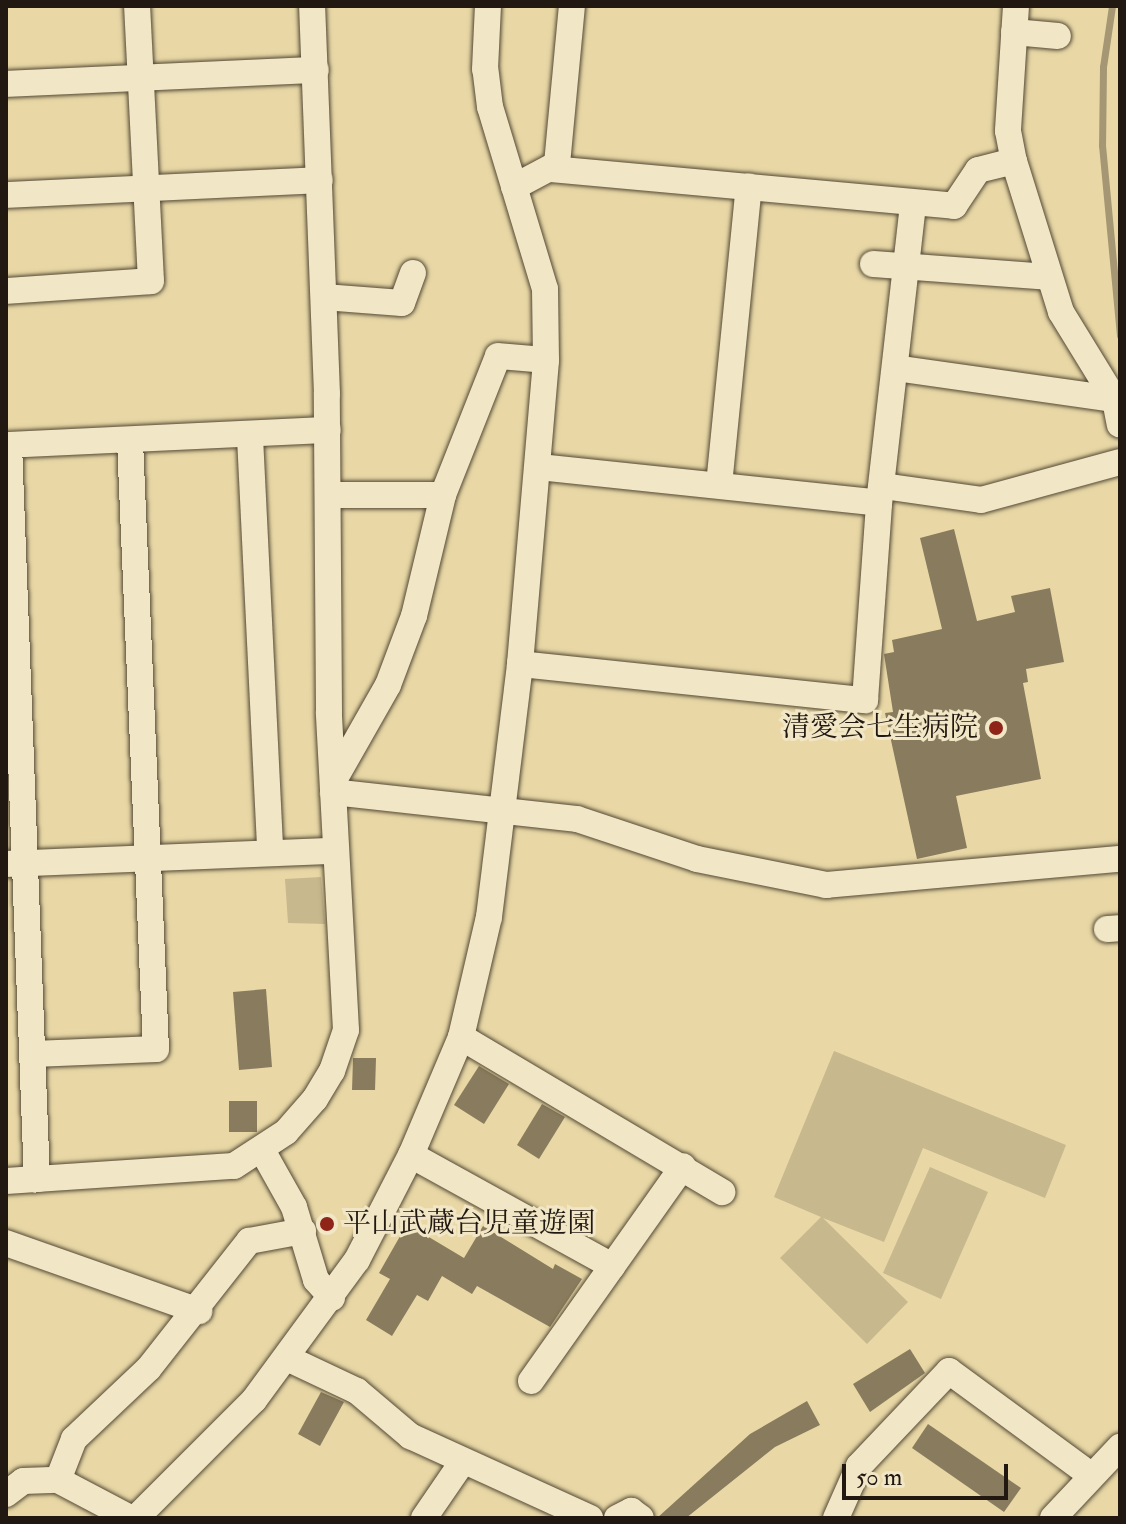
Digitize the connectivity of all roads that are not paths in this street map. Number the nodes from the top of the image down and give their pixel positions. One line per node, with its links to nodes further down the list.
1 (137, 6): 8 (street)
2 (312, 6): 7 (street)
3 (488, 6): 13 (street)
4 (572, 6): 11 (street)
5 (1015, 19): 6 (street); 10 (street)
6 (1058, 36)
7 (316, 70): 8 (street); 12 (street)
8 (142, 78): 9 (street); 15 (street)
9 (6, 84)
10 (1014, 161): 17 (street); 21 (street)
11 (551, 169): 13 (street); 14 (street)
12 (320, 180): 15 (street); 23 (street)
13 (514, 187): 24 (street)
14 (749, 187): 17 (street); 33 (street)
15 (147, 188): 16 (street); 22 (street)
16 (6, 195)
17 (913, 205): 19 (street)
18 (873, 264): 19 (street)
19 (906, 267): 21 (street); 25 (street)
20 (413, 273): 23 (street)
21 (1049, 277): 26 (street)
22 (6, 291)
23 (324, 297): 27 (street)
24 (546, 360): 32 (street); 36 (street)
25 (895, 368): 26 (street); 34 (street)
26 (1118, 408)
27 (328, 430): 28 (street); 35 (street)
28 (250, 437): 29 (street); 41 (street)
29 (130, 441): 30 (street); 42 (street)
30 (8, 445): 44 (street)
31 (1120, 462): 34 (street)
32 (539, 467): 33 (street); 37 (street)
33 (719, 485): 34 (street)
34 (881, 494): 37 (street)
35 (328, 495): 36 (street); 38 (street)
36 (443, 495): 38 (street)
37 (520, 664): 39 (street)
38 (334, 786): 39 (street); 40 (street)
39 (504, 810): 43 (street); 45 (street)
40 (334, 851): 41 (street); 47 (street)
41 (270, 852): 42 (street)
42 (148, 858): 44 (street); 46 (street)
43 (1120, 859)
44 (14, 864): 46 (street)
45 (461, 1037): 48 (street); 49 (street)
46 (34, 1054): 50 (street)
47 (262, 1150): 50 (street); 53 (street)
48 (411, 1155): 55 (street); 56 (street)
49 (683, 1166): 52 (street); 55 (street)
50 (37, 1179): 51 (street)
51 (6, 1181)
52 (722, 1192)
53 (303, 1231): 56 (street); 57 (street)
54 (6, 1243): 57 (street)
55 (612, 1266): 59 (street)
56 (332, 1298): 58 (street)
57 (199, 1311): 62 (street)
58 (289, 1359): 60 (street); 65 (street)
59 (531, 1381)
60 (463, 1461): 66 (street); 67 (street)
61 (1109, 1464): 70 (street); 71 (street)
62 (58, 1480): 63 (street); 64 (street)
63 (14, 1487)
64 (130, 1518)
65 (136, 1518)
66 (424, 1518)
67 (590, 1518)
68 (617, 1518): 69 (street)
69 (641, 1518)
70 (836, 1518)
71 (1053, 1518)

